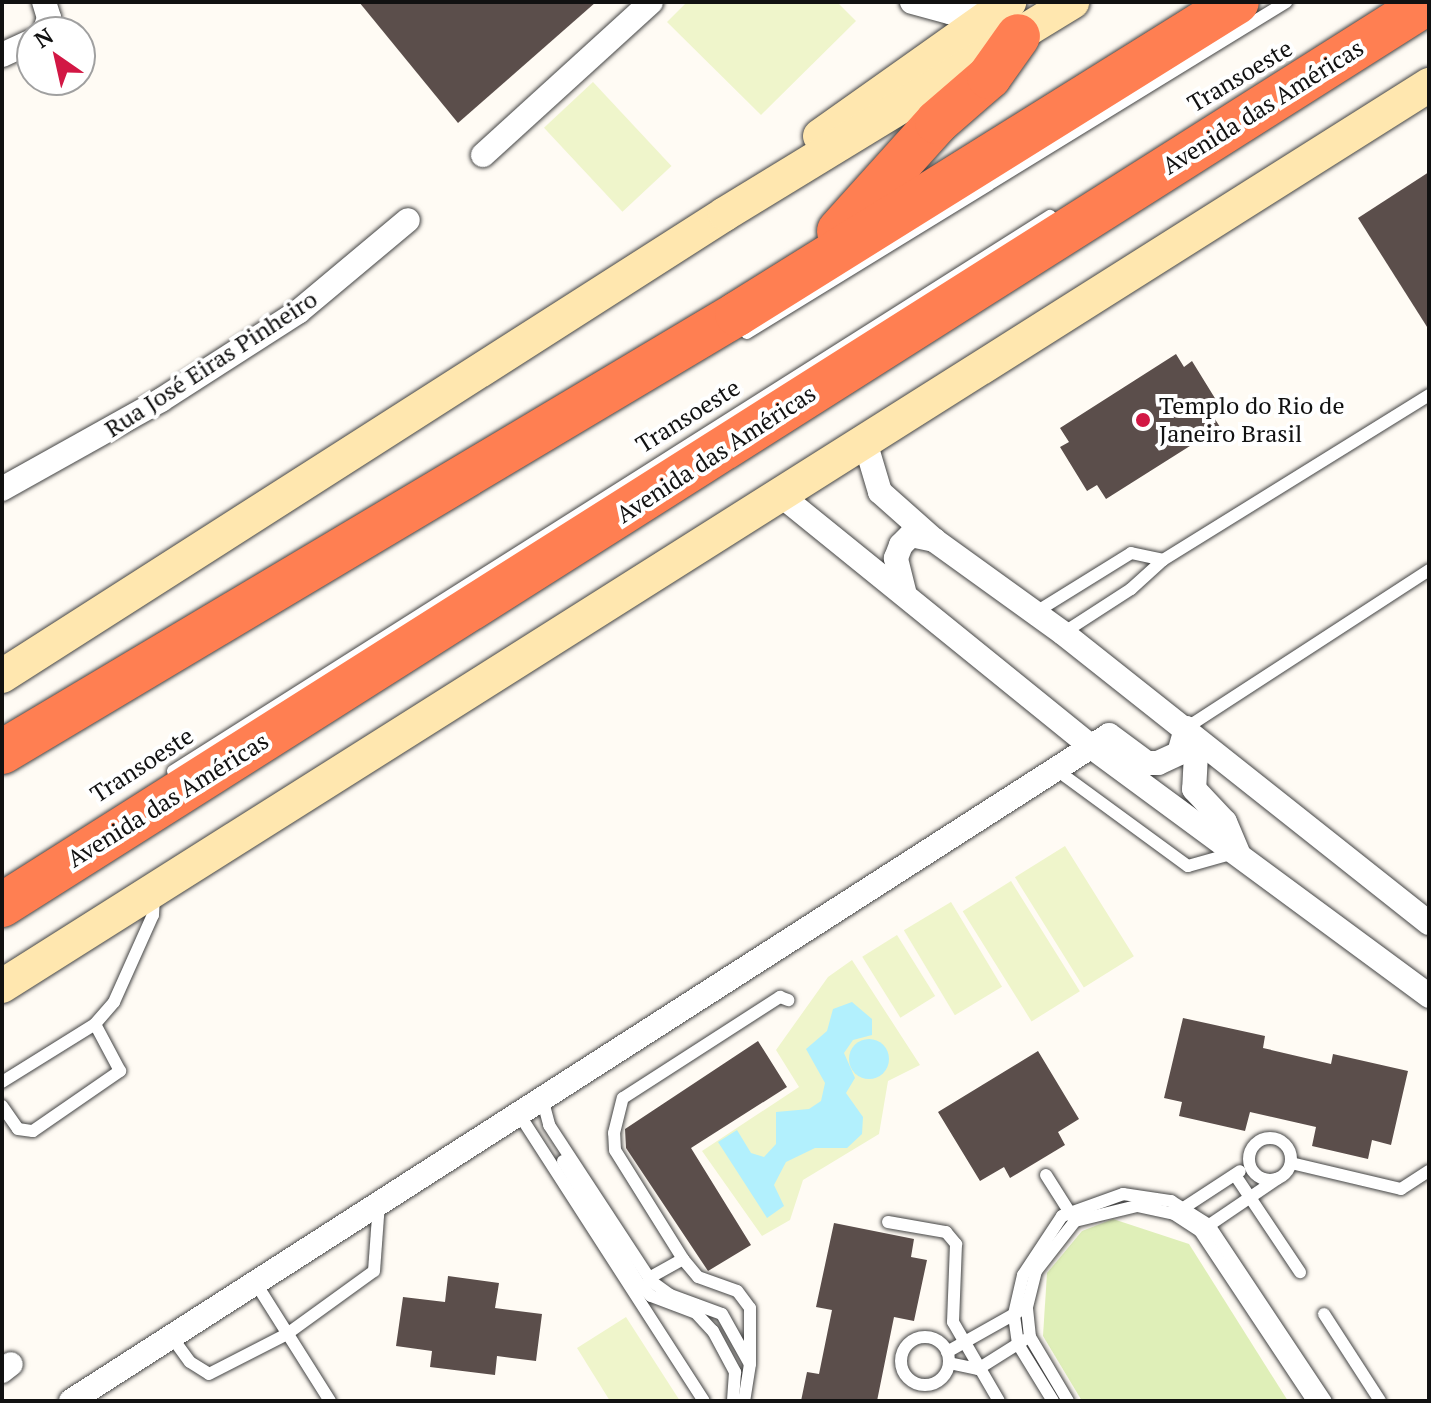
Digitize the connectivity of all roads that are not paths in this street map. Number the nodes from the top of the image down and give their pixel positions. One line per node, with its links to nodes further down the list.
1 (651, 2): 12 (street)
2 (912, 2): 7 (street)
3 (1072, 2): 7 (main road)
4 (1237, 2): 15 (highway)
5 (1286, 2): 15 (lane, Transoeste)
6 (1429, 2): 8 (highway, Avenida das Américas)
7 (1007, 13): 15 (highway); 26 (main road)
8 (1392, 18): 9 (highway); 11 (lane, Transoeste); 34 (highway, Avenida das Américas)
9 (1429, 20)
10 (1429, 85): 17 (main road)
11 (1257, 91)
12 (483, 155)
13 (1069, 205): 31 (lane, Transoeste)
14 (408, 220): 18 (street, Rua José Eiras Pinheiro)
15 (738, 326): 29 (highway)
16 (1429, 395): 21 (lane)
17 (866, 445): 19 (main road); 20 (street)
18 (2, 489)
19 (783, 497): 23 (street); 33 (main road)
20 (934, 540): 23 (street); 24 (street)
21 (1163, 560): 24 (lane); 25 (lane)
22 (1429, 570): 27 (lane)
23 (905, 595): 28 (street)
24 (1036, 612): 25 (street)
25 (1063, 633): 27 (street)
26 (2, 676)
27 (1186, 728): 28 (street); 32 (street); 35 (street)
28 (1093, 748): 30 (street); 32 (street)
29 (2, 752)
30 (1058, 771): 32 (lane); 42 (street)
31 (162, 778)
32 (1238, 852): 37 (street)
33 (154, 891): 36 (main road); 39 (lane)
34 (2, 905)
35 (1429, 923)
36 (2, 986)
37 (1429, 996)
38 (788, 1000): 55 (lane)
39 (95, 1024): 40 (lane); 41 (lane)
40 (2, 1082)
41 (2, 1106)
42 (530, 1106): 50 (street); 57 (lane); 70 (lane); 71 (lane)
43 (1291, 1163): 44 (lane); 45 (lane); 48 (lane)
44 (1249, 1165): 47 (lane); 48 (lane)
45 (1429, 1171)
46 (1046, 1175): 52 (lane)
47 (1235, 1175): 49 (lane); 51 (lane)
48 (1277, 1179): 49 (lane)
49 (1250, 1198): 54 (lane); 56 (lane)
50 (379, 1201): 58 (street); 62 (lane)
51 (1180, 1210): 52 (lane); 54 (lane)
52 (1072, 1216): 59 (lane); 60 (lane)
53 (888, 1222): 65 (lane)
54 (1204, 1228): 76 (lane); 77 (lane)
55 (683, 1259): 57 (lane); 66 (lane)
56 (1300, 1272)
57 (649, 1278): 66 (lane)
58 (254, 1280): 62 (lane); 63 (street)
59 (1027, 1307): 60 (lane); 64 (lane)
60 (1014, 1314): 64 (lane); 65 (lane)
61 (1324, 1314): 78 (lane)
62 (287, 1334): 63 (lane); 69 (lane)
63 (171, 1336): 68 (street)
64 (1024, 1340): 67 (lane); 74 (lane); 75 (lane)
65 (966, 1345): 67 (lane); 67 (lane)
66 (750, 1364): 72 (lane)
67 (978, 1369): 73 (lane)
68 (71, 1401)
69 (330, 1401)
70 (704, 1401)
71 (733, 1401)
72 (744, 1401)
73 (999, 1401)
74 (1053, 1401)
75 (1068, 1401)
76 (1313, 1401)
77 (1326, 1401)
78 (1380, 1401)

